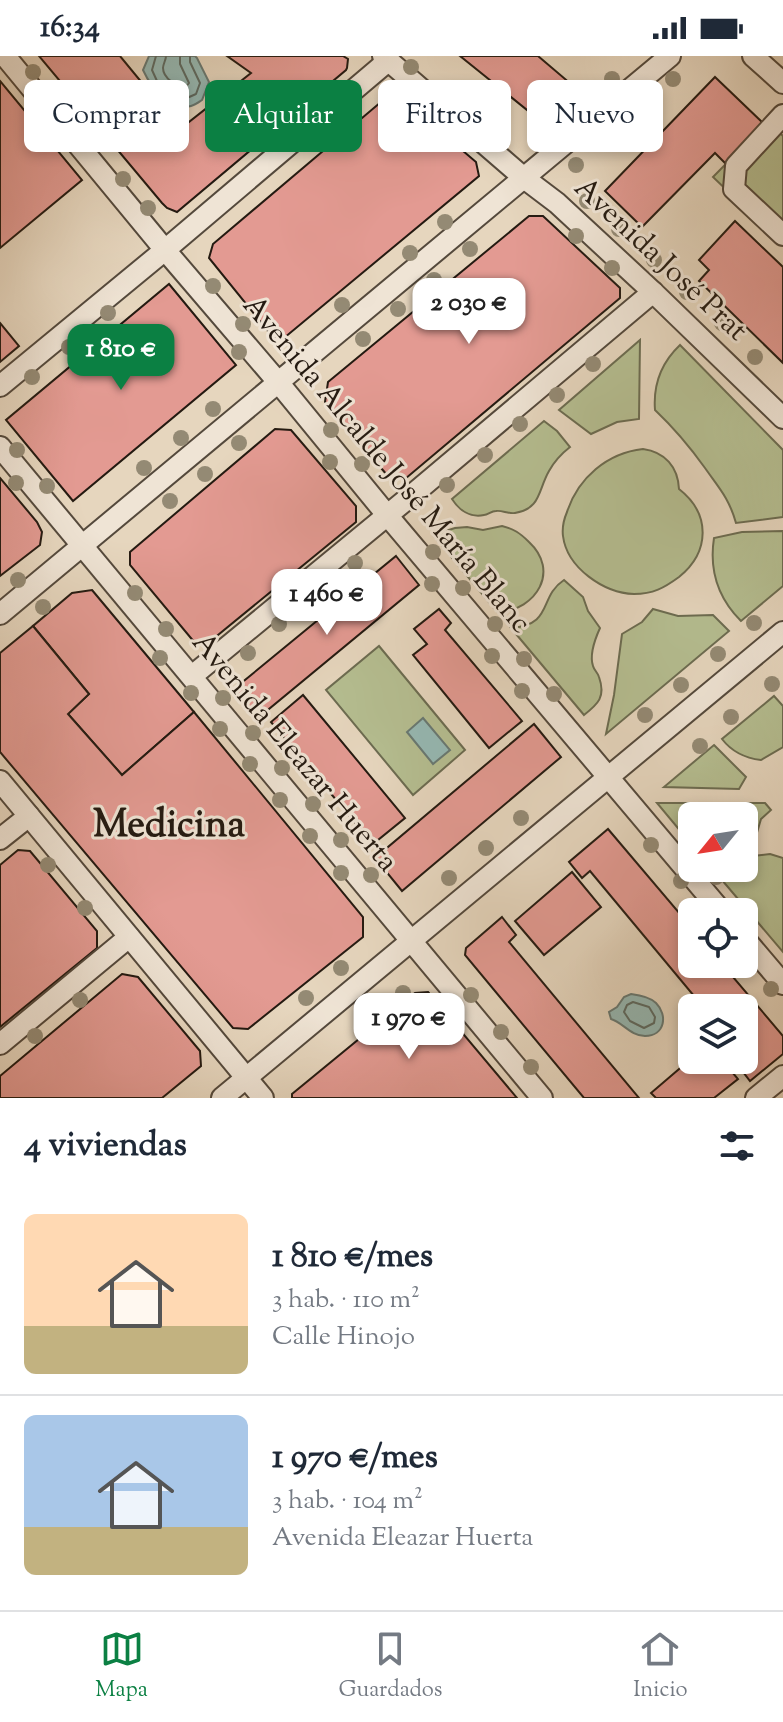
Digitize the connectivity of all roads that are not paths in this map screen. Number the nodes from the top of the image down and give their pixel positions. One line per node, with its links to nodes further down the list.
1 (5, 56): 9 (street, Avenida Alcalde José María Blanc)
2 (670, 56): 7 (street)
3 (753, 56): 5 (street)
4 (386, 58): 7 (street, Avenida José Prat); 9 (street)
5 (783, 83)
6 (783, 115): 8 (street)
7 (524, 178): 10 (street, Avenida José Prat); 11 (street)
8 (783, 235)
9 (165, 250): 11 (street, Avenida Alcalde José María Blanc); 12 (street)
10 (653, 292): 13 (street, Avenida José Prat); 15 (street)
11 (278, 382): 15 (street, Avenida Alcalde José María Blanc); 16 (street)
12 (0, 386)
13 (783, 418)
14 (0, 447): 16 (street, Avenida Eleazar Huerta)
15 (387, 515): 19 (street); 20 (street, Avenida Alcalde José María Blanc)
16 (82, 546): 17 (street); 19 (street, Avenida Eleazar Huerta)
17 (0, 614)
18 (783, 632): 20 (street)
19 (192, 676): 26 (street, Avenida Eleazar Huerta)
20 (609, 778): 24 (street, Avenida Alcalde José María Blanc); 26 (street)
21 (0, 781): 22 (street)
22 (29, 816): 23 (street); 25 (street)
23 (0, 839)
24 (710, 898)
25 (129, 937): 29 (street); 31 (street)
26 (410, 940): 31 (street); 34 (street, Avenida Eleazar Huerta)
27 (758, 955): 28 (street)
28 (783, 984)
29 (0, 1044)
30 (783, 1076): 35 (street)
31 (245, 1078): 32 (street); 33 (street)
32 (222, 1098)
33 (263, 1098)
34 (542, 1098)
35 (756, 1098)

